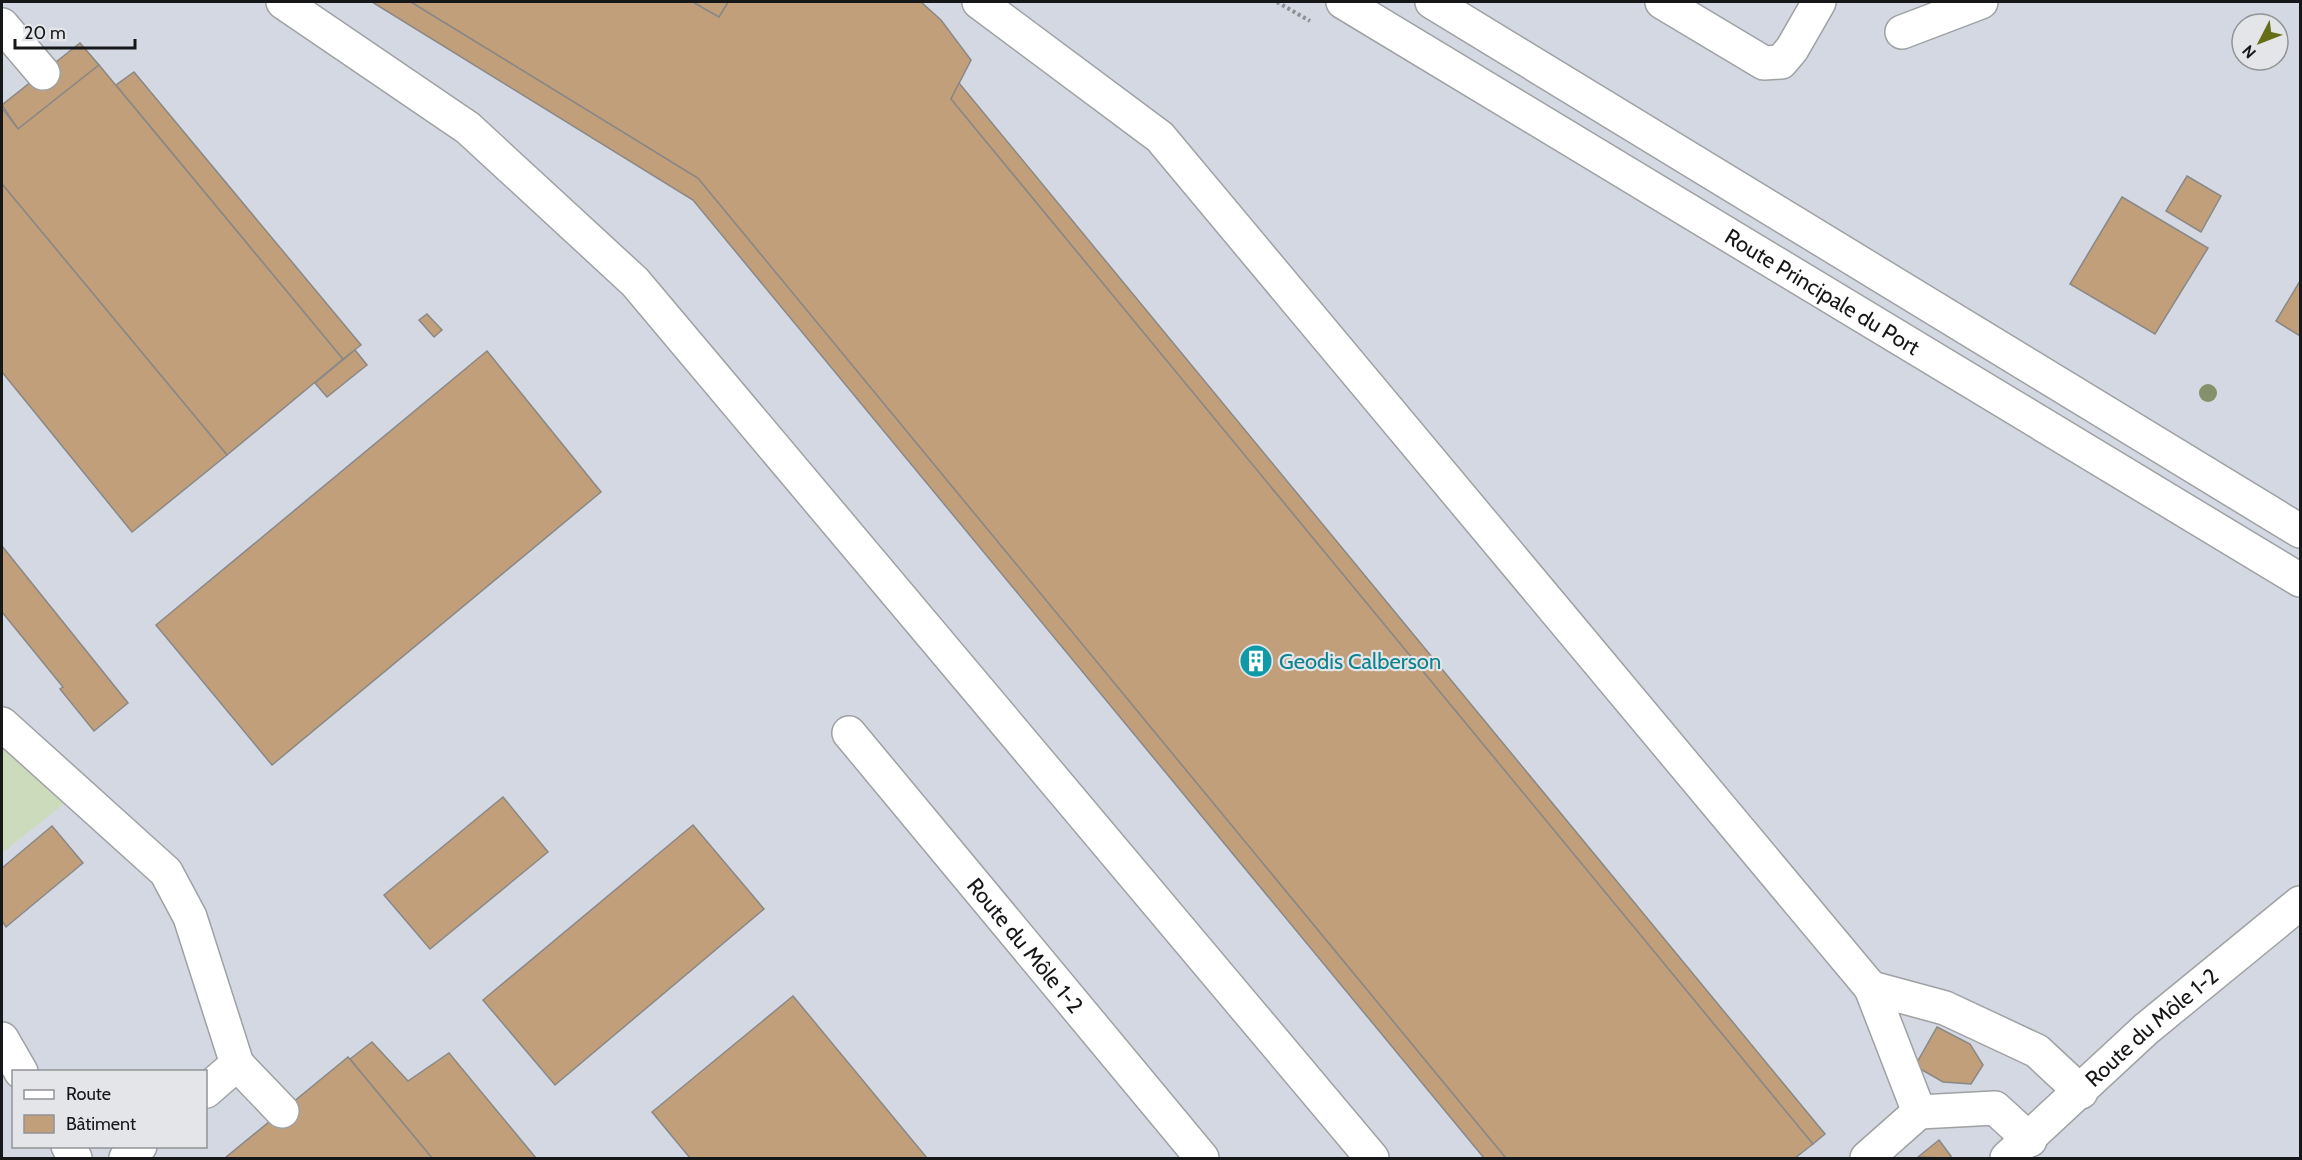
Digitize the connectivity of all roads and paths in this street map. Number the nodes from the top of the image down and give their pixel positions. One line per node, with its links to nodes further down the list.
1 (283, 2): 28 (main road)
2 (979, 2): 16 (main road)
3 (1343, 2): 12 (main road, Route Principale du Port)
4 (1432, 2): 11 (main road, Route Principale du Port)
5 (1662, 2): 6 (main road)
6 (1819, 2)
7 (1981, 2): 9 (main road)
8 (2, 25): 10 (main road)
9 (1902, 32)
10 (43, 73)
11 (2301, 531)
12 (2301, 580)
13 (2, 724): 18 (main road)
14 (849, 733): 27 (main road, Route du Môle 1-2)
15 (2300, 904): 21 (main road, Route du Môle 1-2)
16 (1871, 988): 21 (main road); 23 (main road)
17 (2, 1039): 19 (main road)
18 (237, 1064): 20 (main road); 22 (main road)
19 (20, 1070)
20 (207, 1090)
21 (2081, 1092): 25 (main road, Route du Môle 1-2)
22 (282, 1111)
23 (1919, 1112): 25 (main road); 29 (main road)
24 (138, 1148): 26 (main road)
25 (2018, 1149)
26 (126, 1158)
27 (1202, 1158)
28 (1372, 1158)
29 (1867, 1158)

